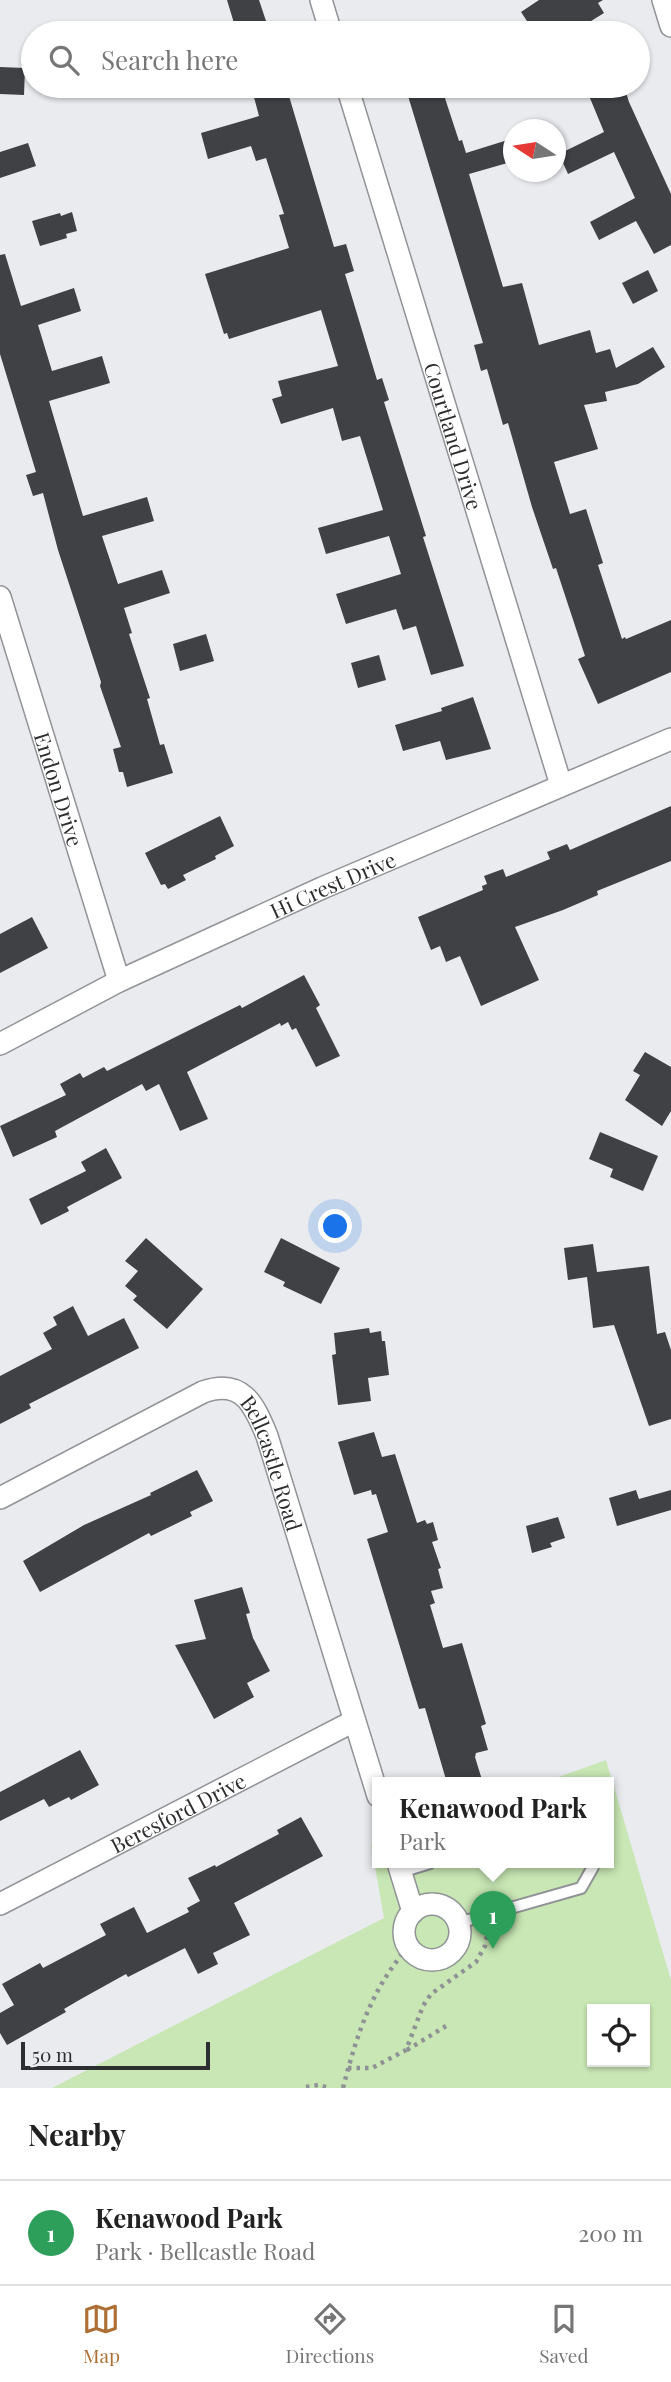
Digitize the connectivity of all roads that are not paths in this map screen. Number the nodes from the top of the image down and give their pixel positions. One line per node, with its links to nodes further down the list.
1 (321, 0): 3 (street)
2 (663, 0): 4 (street)
3 (327, 21)
4 (671, 26)
5 (351, 98): 8 (street, Courtland Drive)
6 (0, 597): 9 (street, Endon Drive)
7 (671, 739): 8 (street, Hi Crest Drive)
8 (561, 785): 9 (street, Hi Crest Drive)
9 (120, 981): 10 (street, Hi Crest Drive)
10 (0, 1044)
11 (0, 1498): 12 (street, Bellcastle Road)
12 (354, 1721): 13 (street, Bellcastle Road); 16 (street, Beresford Drive)
13 (372, 1780)
14 (400, 1868): 17 (street)
15 (592, 1868): 18 (lane)
16 (0, 1904)
17 (412, 1912): 18 (street); 18 (street)
18 (458, 1923)

